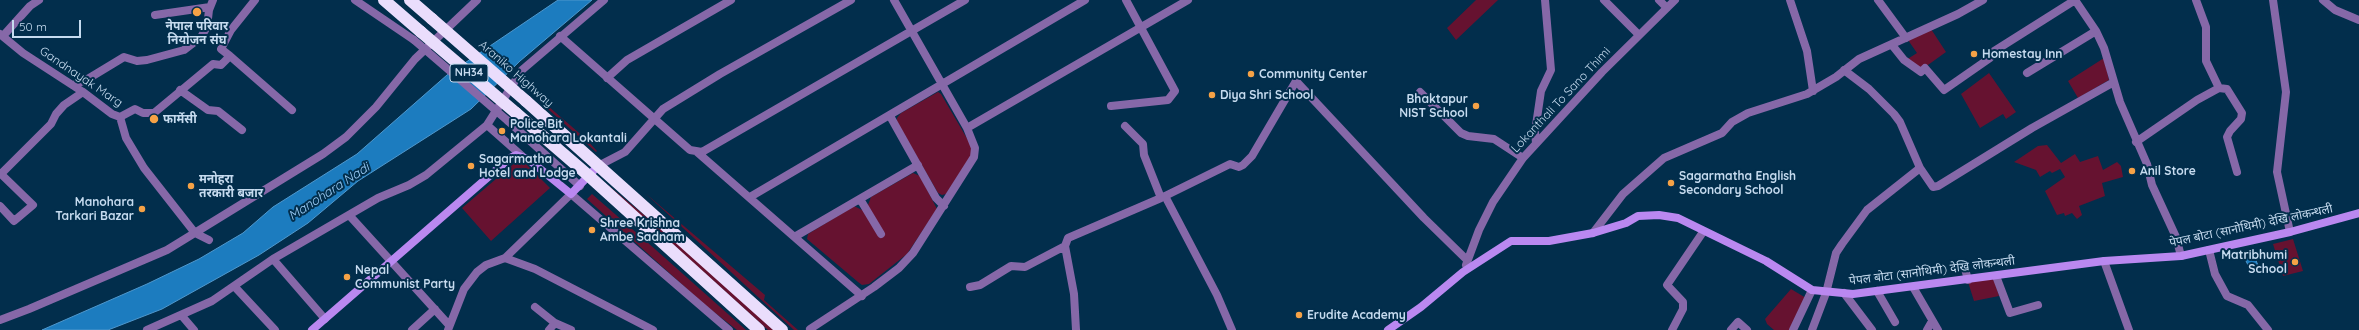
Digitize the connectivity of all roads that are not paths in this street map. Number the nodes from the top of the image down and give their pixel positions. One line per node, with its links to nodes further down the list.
1 (255, 0): 39 (street)
2 (355, 0): 35 (street)
3 (384, 0): 35 (highway, NH34)
4 (410, 0): 67 (highway, Araniko Highway / NH34, bridge)
5 (477, 0): 82 (street)
6 (604, 0): 36 (street)
7 (731, 0): 42 (street)
8 (851, 0): 56 (street)
9 (894, 0): 32 (street)
10 (965, 0): 32 (street)
11 (1085, 0): 44 (street)
12 (1126, 0): 30 (street)
13 (1188, 0): 30 (street)
14 (1545, 0): 62 (street)
15 (1604, 0): 34 (street)
16 (1660, 0): 27 (street)
17 (1675, 0): 27 (street, Lokanthali To Sano Thimi)
18 (1790, 0): 48 (street)
19 (1878, 0): 37 (street)
20 (1983, 0): 37 (street)
21 (2075, 0): 31 (street); 38 (street)
22 (2196, 0): 46 (street)
23 (2273, 0): 81 (street)
24 (2323, 0): 29 (street)
25 (34, 1): 33 (street)
26 (211, 3): 28 (street); 45 (street)
27 (1667, 8): 34 (street, Lokanthali To Sano Thimi)
28 (155, 15)
29 (2359, 20)
30 (1142, 28): 51 (street); 59 (street)
31 (2096, 31): 41 (street); 43 (street)
32 (912, 32): 44 (street); 63 (street)
33 (1, 35): 45 (street, Gandnayak Marg)
34 (1639, 35): 62 (street, Lokanthali To Sano Thimi)
35 (415, 36): 55 (highway, NH34, bridge)
36 (560, 36): 42 (street); 57 (street)
37 (1906, 38): 38 (street)
38 (1892, 44): 40 (street)
39 (230, 56): 47 (street); 52 (street)
40 (1844, 70): 48 (street); 68 (street)
41 (2027, 73)
42 (607, 78): 56 (street)
43 (2114, 82): 61 (street); 68 (street)
44 (942, 84): 53 (street); 59 (street)
45 (73, 85): 49 (street, Gandnayak Marg)
46 (2219, 88): 61 (street); 69 (street)
47 (180, 90): 54 (street); 60 (street)
48 (1814, 91): 83 (street)
49 (83, 92): 54 (street, Gandnayak Marg); 76 (street)
50 (1420, 92): 65 (street)
51 (1111, 106)
52 (292, 110)
53 (890, 116): 66 (street); 73 (street)
54 (120, 117): 82 (street, Gandnayak Marg)
55 (512, 117): 70 (highway, NH34); 71 (street)
56 (654, 118): 63 (street); 67 (street)
57 (487, 125): 64 (street); 79 (street)
58 (1125, 126): 74 (street)
59 (967, 128): 77 (street)
60 (242, 130)
61 (2136, 142): 89 (street)
62 (1536, 143): 65 (street, Lokanthali To Sano Thimi)
63 (697, 152): 73 (street)
64 (522, 156): 72 (main road); 94 (main road)
65 (1523, 158): 92 (street, Lokanthali To Sano Thimi)
66 (918, 165): 75 (street); 77 (street)
67 (598, 166): 70 (main road); 127 (highway, Araniko Highway / NH34)
68 (1920, 168): 104 (street)
69 (2237, 172)
70 (589, 176): 71 (main road); 126 (highway, NH34)
71 (580, 186): 72 (main road)
72 (571, 194): 90 (street); 125 (street)
73 (750, 197): 85 (street)
74 (1163, 197): 87 (street); 92 (street); 129 (street)
75 (860, 199): 84 (street); 85 (street)
76 (0, 206)
77 (944, 206): 106 (street)
78 (2359, 213): 81 (main road, पेपल बोटा (सानोथिमी) देखि लोकन्थली)
79 (349, 215): 91 (street); 94 (street)
80 (1703, 232): 83 (main road, पेपल बोटा (सानोथिमी) देखि लोकन्थली); 102 (main road, पेपल बोटा (सानोथिमी) देखि लोकन्थली); 131 (street)
81 (2290, 232): 88 (main road, पेपल बोटा (सानोथिमी) देखि लोकन्थली)
82 (195, 233): 86 (street, Gandnayak Marg); 111 (street)
83 (1593, 233): 96 (main road, पेपल बोटा (सानोथिमी) देखि लोकन्थली)
84 (881, 234)
85 (796, 236): 106 (street)
86 (209, 240)
87 (1065, 246): 100 (street); 128 (street)
88 (2209, 250): 89 (main road, पेपल बोटा (सानोथिमी) देखि लोकन्थली); 139 (street)
89 (2181, 256): 93 (main road, पेपल बोटा (सानोथिमी) देखि लोकन्थली)
90 (505, 258): 115 (street); 124 (street)
91 (273, 259): 99 (street); 112 (street)
92 (1467, 260): 96 (street, Lokanthali To Sano Thimi)
93 (2104, 261): 97 (main road, पेपल बोटा (सानोथिमी) देखि लोकन्थली); 138 (street)
94 (392, 262): 109 (street); 112 (main road)
95 (1964, 265): 98 (street)
96 (1463, 272): 130 (main road, पेपल बोटा (सानोथिमी) देखि लोकन्थली)
97 (1996, 276): 98 (main road, पेपल बोटा (सानोथिमी) देखि लोकन्थली); 107 (street)
98 (1968, 280): 101 (main road, पेपल बोटा (सानोथिमी) देखि लोकन्थली)
99 (234, 286): 110 (street); 119 (street)
100 (970, 287)
101 (1913, 287): 103 (main road, पेपल बोटा (सानोथिमी) देखि लोकन्थली); 137 (street)
102 (1812, 290): 104 (main road, पेपल बोटा (सानोथिमी) देखि लोकन्थली); 134 (street)
103 (1877, 291): 105 (main road, पेपल बोटा (सानोथिमी) देखि लोकन्थली); 114 (street)
104 (1826, 293): 105 (main road, पेपल बोटा (सानोथिमी) देखि लोकन्थली); 135 (street)
105 (1844, 293): 136 (street)
106 (862, 296): 116 (street)
107 (2038, 305)
108 (534, 307): 113 (street)
109 (435, 309): 115 (street); 121 (street)
110 (182, 316): 117 (street); 118 (street)
111 (0, 320)
112 (324, 320): 120 (main road)
113 (555, 322): 122 (street); 123 (street)
114 (1895, 322)
115 (449, 327)
116 (810, 329)
117 (147, 330)
118 (194, 330)
119 (275, 330)
120 (312, 330)
121 (412, 330)
122 (549, 330)
123 (571, 330)
124 (653, 330)
125 (729, 330)
126 (759, 330)
127 (782, 330)
128 (1076, 330)
129 (1232, 330)
130 (1388, 330)
131 (1672, 330)
132 (1731, 330): 133 (street)
133 (1747, 330)
134 (1792, 330)
135 (1812, 330)
136 (1872, 330)
137 (1938, 330)
138 (2129, 330)
139 (2268, 330)

